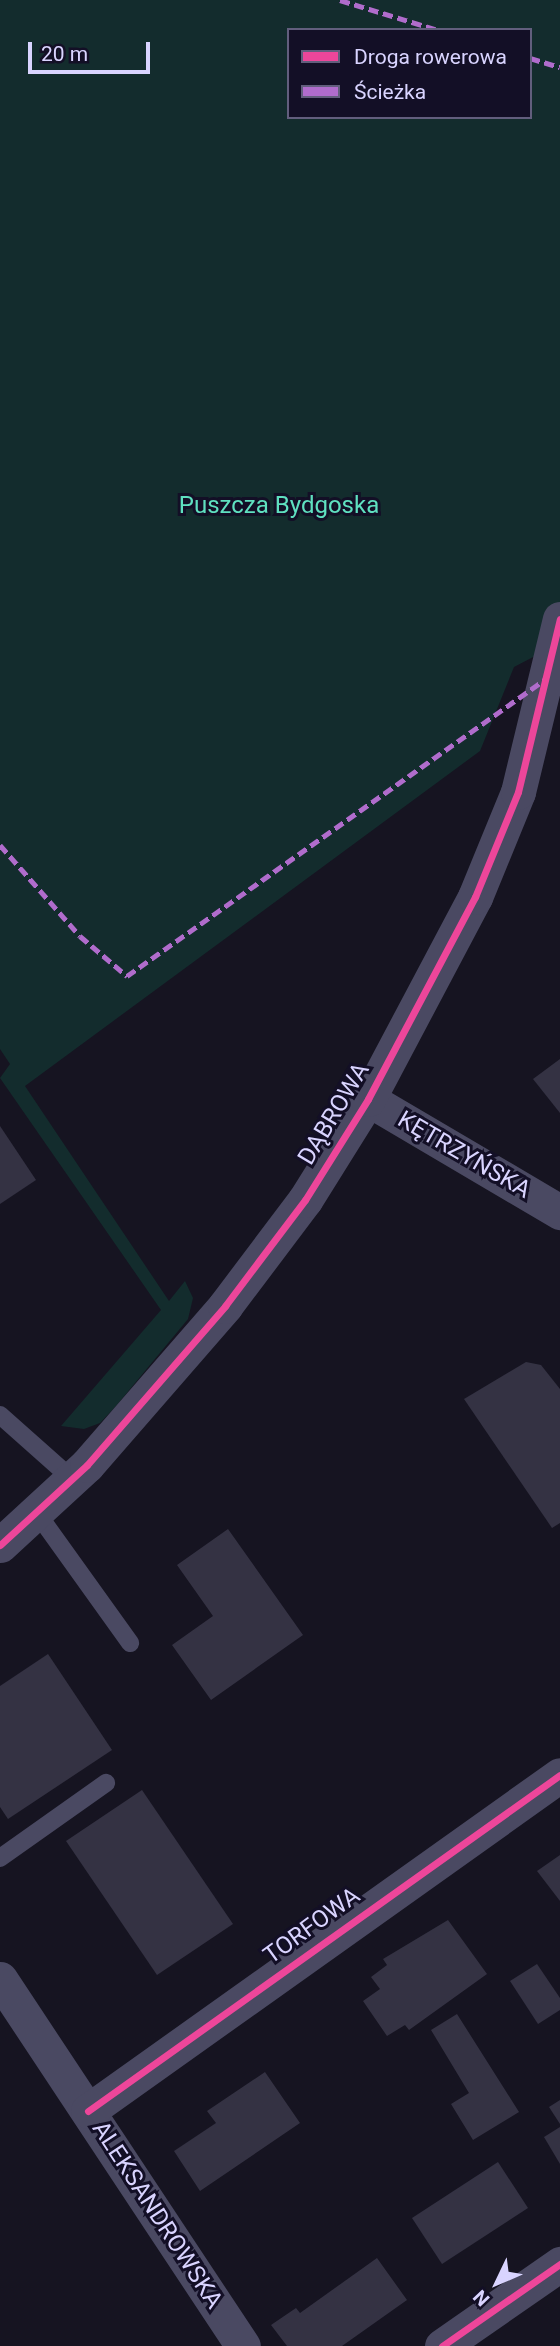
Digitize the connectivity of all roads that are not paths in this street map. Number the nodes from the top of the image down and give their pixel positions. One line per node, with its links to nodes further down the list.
1 (560, 619): 2 (street, DĄBROWA)
2 (553, 674): 3 (street, DĄBROWA)
3 (368, 1099): 4 (street, KĘTRZYŃSKA); 6 (street, DĄBROWA)
4 (560, 1212)
5 (0, 1415): 6 (lane)
6 (72, 1479): 7 (street, DĄBROWA)
7 (37, 1513): 8 (street, DĄBROWA); 9 (lane)
8 (0, 1545)
9 (130, 1643)
10 (560, 1775): 14 (street, TORFOWA)
11 (106, 1783): 12 (lane)
12 (0, 1858)
13 (0, 1979): 14 (street, ALEKSANDROWSKA)
14 (88, 2111): 16 (street, ALEKSANDROWSKA)
15 (560, 2264): 17 (street)
16 (243, 2346)
17 (442, 2346)

